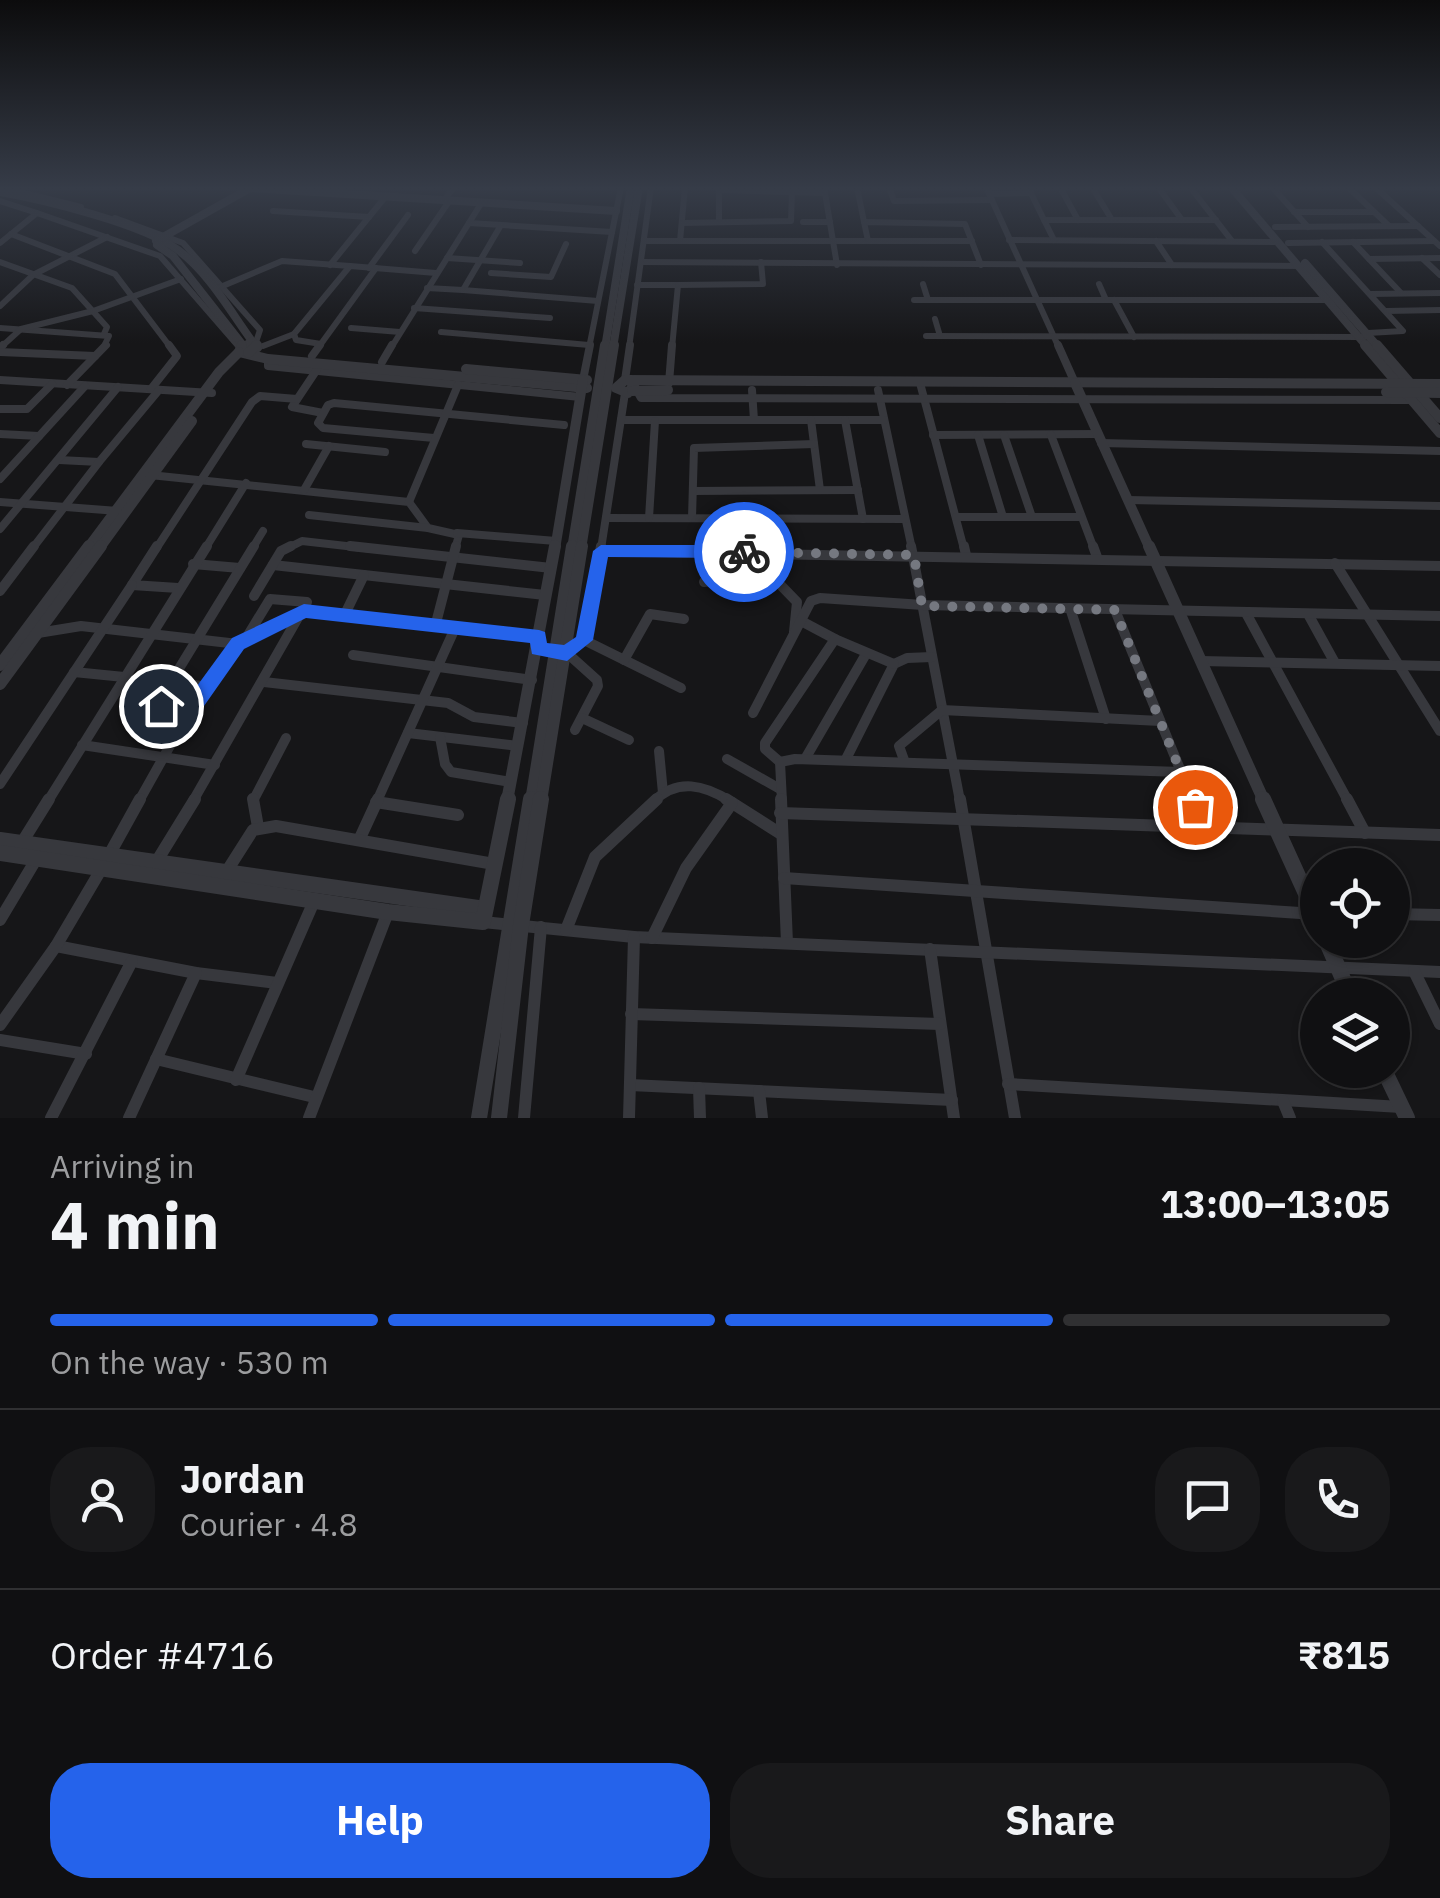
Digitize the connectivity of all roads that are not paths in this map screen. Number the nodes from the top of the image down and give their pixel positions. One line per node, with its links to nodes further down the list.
1 (25, 239): 34 (street)
2 (101, 239): 34 (street)
3 (127, 239): 57 (street)
4 (137, 239): 21 (street)
5 (150, 239): 21 (street)
6 (159, 239): 21 (street)
7 (178, 239): 62 (street)
8 (351, 239): 43 (street)
9 (392, 239): 50 (street)
10 (422, 239): 33 (street)
11 (459, 239): 35 (street)
12 (492, 239): 39 (street)
13 (611, 239): 75 (street)
14 (625, 239): 112 (street)
15 (1230, 239): 27 (street)
16 (1280, 239): 28 (street)
17 (1281, 239): 28 (street)
18 (680, 240): 22 (street); 23 (street)
19 (1009, 240): 20 (street); 46 (street)
20 (1054, 240): 26 (street)
21 (156, 241): 62 (street); 97 (street)
22 (644, 241): 40 (street)
23 (834, 241): 24 (street); 44 (street)
24 (868, 241): 25 (street)
25 (972, 241): 45 (street)
26 (1156, 241): 27 (street); 47 (street)
27 (1232, 242): 28 (street)
28 (1283, 242): 29 (street); 49 (street)
29 (1322, 242): 30 (street); 67 (street)
30 (1353, 242): 32 (street); 36 (street)
31 (566, 244): 55 (street)
32 (1437, 244)
33 (415, 251)
34 (70, 256): 53 (street); 68 (street)
35 (447, 258): 39 (street); 52 (street)
36 (1368, 258): 37 (street); 66 (street)
37 (1422, 258): 38 (street); 56 (street)
38 (1440, 258)
39 (480, 260): 55 (street); 64 (street)
40 (640, 262): 41 (street); 60 (street)
41 (762, 262): 44 (street); 61 (street)
42 (4, 264): 51 (street); 53 (street)
43 (330, 264): 48 (street); 62 (street)
44 (838, 265): 45 (street)
45 (981, 265): 46 (street)
46 (1021, 265): 47 (street); 69 (street)
47 (1172, 265): 49 (street)
48 (350, 266): 50 (street); 89 (street)
49 (1303, 266): 73 (street); 74 (street)
50 (372, 268): 52 (street); 95 (street)
51 (0, 272)
52 (436, 273): 63 (street)
53 (33, 274): 76 (street); 79 (street)
54 (491, 274): 55 (street)
55 (504, 274)
56 (1440, 275)
57 (181, 280): 68 (street); 97 (street)
58 (923, 284): 71 (street)
59 (1099, 284): 72 (street)
60 (637, 285): 61 (street); 112 (street)
61 (678, 285): 106 (street)
62 (218, 288): 97 (street)
63 (427, 288): 64 (street); 77 (street)
64 (464, 290): 75 (street)
65 (1440, 292): 66 (street)
66 (1401, 293): 67 (street)
67 (1370, 294): 80 (street)
68 (134, 297): 79 (street); 115 (street)
69 (1037, 299): 71 (street); 72 (street); 92 (street)
70 (914, 300): 71 (street)
71 (928, 300)
72 (1110, 300): 73 (street); 94 (street)
73 (1328, 300): 74 (street); 93 (street)
74 (1340, 300): 93 (street)
75 (598, 301): 96 (street)
76 (0, 306)
77 (414, 308): 81 (street); 86 (street)
78 (1440, 310): 80 (street)
79 (93, 311): 84 (street); 88 (street)
80 (1386, 311): 93 (street)
81 (550, 318)
82 (935, 319): 91 (street)
83 (0, 328): 84 (street)
84 (21, 328): 88 (street); 98 (street)
85 (352, 328): 86 (street)
86 (400, 332): 102 (street)
87 (441, 332): 96 (street)
88 (104, 334): 99 (street)
89 (294, 334): 95 (street); 97 (street)
90 (926, 336): 91 (street)
91 (940, 336): 92 (street)
92 (1053, 336): 94 (street); 118 (street)
93 (1366, 336): 94 (street); 119 (street)
94 (1134, 337)
95 (321, 344): 100 (street)
96 (589, 344): 114 (street)
97 (250, 347): 100 (street); 101 (street); 103 (street); 103 (street)
98 (0, 350): 99 (street)
99 (95, 356): 109 (street)
100 (312, 356): 102 (street)
101 (268, 359): 104 (street); 114 (street)
102 (382, 362): 114 (street)
103 (228, 365): 120 (street)
104 (316, 371): 110 (street); 124 (street)
105 (4, 381): 107 (street); 116 (street)
106 (669, 383): 112 (street); 117 (street)
107 (52, 384): 109 (street); 125 (street)
108 (1440, 384): 119 (street)
109 (68, 385): 111 (street)
110 (458, 385): 114 (street); 126 (street)
111 (84, 386): 113 (street); 142 (street)
112 (618, 387): 114 (street); 122 (street); 129 (street); 228 (street)
113 (118, 388): 115 (street); 150 (street)
114 (582, 388): 183 (street)
115 (155, 389): 120 (street); 151 (street)
116 (0, 390)
117 (922, 390): 118 (street); 123 (street); 138 (street)
118 (1078, 390): 119 (street); 144 (street)
119 (1409, 391): 121 (street); 128 (street); 136 (street)
120 (208, 393): 152 (street)
121 (1440, 393)
122 (752, 394): 123 (street); 130 (street)
123 (878, 394): 133 (street)
124 (297, 398): 127 (street); 154 (street)
125 (0, 410)
126 (444, 413): 127 (street); 135 (street); 143 (street)
127 (324, 414): 143 (street)
128 (1440, 418)
129 (621, 420): 134 (street); 170 (street)
130 (754, 420): 131 (street); 134 (street)
131 (811, 420): 132 (street); 146 (street)
132 (845, 420): 133 (street); 158 (street)
133 (884, 420): 177 (street)
134 (655, 421): 171 (street)
135 (564, 425)
136 (1440, 433)
137 (0, 434): 142 (street)
138 (933, 435): 139 (street); 175 (street)
139 (978, 435): 140 (street); 168 (street)
140 (1004, 435): 141 (street); 169 (street)
141 (1050, 435): 144 (street); 176 (street)
142 (39, 436): 153 (street)
143 (434, 438): 163 (street)
144 (1100, 439): 148 (street); 160 (street)
145 (306, 444): 147 (street)
146 (814, 444): 157 (street); 159 (street)
147 (328, 446): 149 (street); 156 (street)
148 (1440, 450)
149 (385, 452)
150 (59, 460): 151 (street); 162 (street)
151 (100, 462): 165 (street)
152 (148, 475): 154 (street); 166 (street)
153 (0, 479)
154 (204, 480): 155 (street); 201 (street)
155 (246, 483): 156 (street); 192 (street)
156 (304, 490): 163 (street)
157 (820, 490): 158 (street); 159 (street)
158 (858, 490): 174 (street)
159 (693, 491): 172 (street)
160 (1128, 500): 164 (street); 190 (street)
161 (0, 502): 162 (street)
162 (22, 504): 165 (street); 179 (street)
163 (410, 504): 178 (street); 180 (street)
164 (1440, 506)
165 (62, 507): 166 (street); 203 (street)
166 (121, 512): 221 (street); 240 (street)
167 (309, 515): 178 (street)
168 (1003, 517): 169 (street); 175 (street)
169 (1032, 517): 176 (street)
170 (606, 518): 171 (street); 184 (street)
171 (650, 518): 172 (street)
172 (692, 518): 173 (street)
173 (764, 518): 174 (street); 185 (street)
174 (863, 518): 177 (street)
175 (956, 518): 188 (street)
176 (1081, 518): 189 (street)
177 (905, 519): 187 (street)
178 (400, 525): 180 (street)
179 (0, 528)
180 (428, 528): 182 (street)
181 (263, 530): 195 (street)
182 (457, 532): 183 (street); 186 (street)
183 (556, 541): 196 (street)
184 (601, 551): 185 (street); 225 (street)
185 (765, 552): 187 (street); 198 (street)
186 (455, 555): 193 (street); 196 (street); 200 (street)
187 (914, 555): 188 (street); 206 (street)
188 (966, 555): 189 (street)
189 (1096, 557): 190 (street)
190 (1154, 559): 191 (street); 209 (street)
191 (1336, 562): 194 (street); 214 (street)
192 (193, 564): 195 (street); 202 (street)
193 (273, 565): 197 (street); 205 (street)
194 (1440, 566)
195 (240, 568): 224 (street)
196 (550, 568): 204 (street)
197 (364, 575): 200 (street); 212 (street)
198 (769, 575): 199 (street); 227 (street)
199 (704, 582)
200 (447, 584): 204 (street); 218 (street)
201 (132, 585): 202 (street); 220 (street)
202 (178, 588): 222 (street)
203 (0, 590)
204 (546, 595): 228 (street)
205 (254, 596)
206 (922, 606): 207 (street); 217 (street); 231 (street)
207 (1070, 608): 208 (street); 254 (street)
208 (1115, 610): 209 (street); 255 (street)
209 (1178, 610): 211 (street); 233 (street)
210 (304, 611): 212 (street); 226 (street); 226 (street); 245 (street)
211 (1246, 612): 213 (street); 234 (street)
212 (344, 614): 218 (street)
213 (1308, 614): 214 (street); 235 (street)
214 (1366, 614): 215 (street); 237 (street)
215 (1440, 616)
216 (684, 619): 232 (street)
217 (803, 622): 223 (street); 227 (street)
218 (436, 624): 219 (street)
219 (456, 626): 228 (street); 239 (street)
220 (104, 628): 221 (street); 222 (street); 241 (street)
221 (37, 634): 240 (street)
222 (152, 634): 224 (street); 242 (street)
223 (834, 638): 229 (street); 272 (street)
224 (198, 639): 226 (street); 243 (street)
225 (584, 640): 228 (street); 232 (street)
226 (242, 642): 247 (street)
227 (791, 643): 252 (street)
228 (552, 649): 244 (street); 253 (street); 308 (street)
229 (866, 654): 236 (street); 267 (street)
230 (353, 655): 239 (street)
231 (932, 657): 236 (street); 251 (street)
232 (624, 660): 248 (street)
233 (1201, 662): 234 (street); 286 (street)
234 (1273, 662): 235 (street); 287 (street)
235 (1335, 663): 237 (street)
236 (894, 664): 269 (street)
237 (1398, 664): 238 (street); 258 (street)
238 (1440, 666)
239 (438, 667): 244 (street); 249 (street)
240 (3, 668): 246 (street)
241 (74, 672): 242 (street); 276 (street)
242 (124, 677): 263 (street)
243 (170, 680): 247 (street); 250 (street)
244 (532, 680): 256 (street)
245 (264, 682): 249 (street); 273 (street)
246 (0, 684)
247 (206, 687): 250 (street)
248 (681, 688)
249 (422, 700): 256 (street); 259 (street)
250 (190, 710): 266 (street)
251 (942, 710): 254 (street); 270 (street); 271 (street)
252 (752, 713)
253 (582, 718): 257 (street); 262 (street)
254 (1106, 718): 255 (street)
255 (1160, 722): 274 (street)
256 (522, 723): 264 (street)
257 (576, 730)
258 (1440, 731)
259 (408, 733): 260 (street); 279 (street)
260 (440, 736): 264 (street); 275 (street)
261 (286, 738): 284 (street)
262 (630, 740)
263 (82, 745): 266 (street); 292 (street)
264 (518, 746): 275 (street)
265 (659, 751): 278 (street)
266 (163, 756): 273 (street); 294 (street)
267 (804, 758): 269 (street); 272 (street)
268 (727, 759): 277 (street)
269 (846, 759): 270 (street)
270 (904, 760): 271 (street)
271 (952, 761): 274 (street); 283 (street)
272 (780, 762): 277 (street)
273 (216, 765): 296 (street)
274 (1180, 772): 285 (street)
275 (510, 782): 295 (street)
276 (0, 784)
277 (780, 789): 281 (street)
278 (663, 793): 280 (street); 310 (street)
279 (376, 802): 282 (street); 290 (street)
280 (732, 803): 288 (street); 312 (street)
281 (780, 814): 283 (street); 288 (street)
282 (458, 815)
283 (964, 818): 285 (street); 301 (street)
284 (258, 827): 290 (street); 298 (street)
285 (1204, 828): 286 (street)
286 (1277, 832): 287 (street); 299 (street)
287 (1365, 833): 289 (street)
288 (781, 834): 297 (street)
289 (1440, 835)
290 (360, 838): 295 (street)
291 (0, 840): 292 (street)
292 (12, 850): 293 (street)
293 (41, 852): 294 (street); 307 (street)
294 (106, 862): 296 (street); 314 (street)
295 (494, 864): 306 (street)
296 (153, 868): 298 (street)
297 (784, 878): 301 (street); 313 (street)
298 (222, 879): 300 (street)
299 (1300, 880)
300 (318, 893): 302 (street); 306 (street); 324 (street)
301 (978, 893): 304 (street); 316 (street)
302 (388, 912): 306 (street); 338 (street)
303 (1410, 914): 305 (street)
304 (1300, 915)
305 (1440, 915)
306 (484, 916): 308 (street)
307 (0, 920)
308 (515, 925): 309 (street); 346 (street); 347 (street)
309 (541, 927): 310 (street); 348 (street)
310 (566, 930): 311 (street)
311 (634, 937): 312 (street); 325 (street)
312 (652, 938): 313 (street)
313 (787, 943): 315 (street)
314 (56, 946): 318 (street); 328 (street)
315 (930, 950): 316 (street); 326 (street)
316 (989, 952): 319 (street); 334 (street)
317 (1333, 958): 319 (street)
318 (132, 961): 322 (street); 330 (street)
319 (1337, 967): 320 (street); 323 (street)
320 (1414, 971): 321 (street); 327 (street)
321 (1440, 972)
322 (196, 974): 324 (street); 331 (street)
323 (1342, 978)
324 (278, 983): 332 (street)
325 (631, 1014): 326 (street); 333 (street)
326 (940, 1024): 339 (street)
327 (1440, 1024)
328 (0, 1025)
329 (0, 1040): 330 (street)
330 (86, 1054): 343 (street)
331 (156, 1059): 332 (street); 344 (street)
332 (236, 1080): 338 (street)
333 (630, 1084): 335 (street); 349 (street)
334 (1008, 1084): 340 (street); 353 (street)
335 (699, 1088): 337 (street); 350 (street)
336 (1393, 1088): 342 (street)
337 (759, 1090): 339 (street); 351 (street)
338 (314, 1097): 345 (street)
339 (952, 1100): 352 (street)
340 (1283, 1100): 341 (street); 354 (street)
341 (1350, 1111): 342 (street)
342 (1404, 1112)
343 (51, 1118)
344 (128, 1118)
345 (310, 1118)
346 (479, 1118)
347 (499, 1118)
348 (524, 1118)
349 (629, 1118)
350 (700, 1118)
351 (762, 1118)
352 (954, 1118)
353 (1015, 1118)
354 (1290, 1118)

